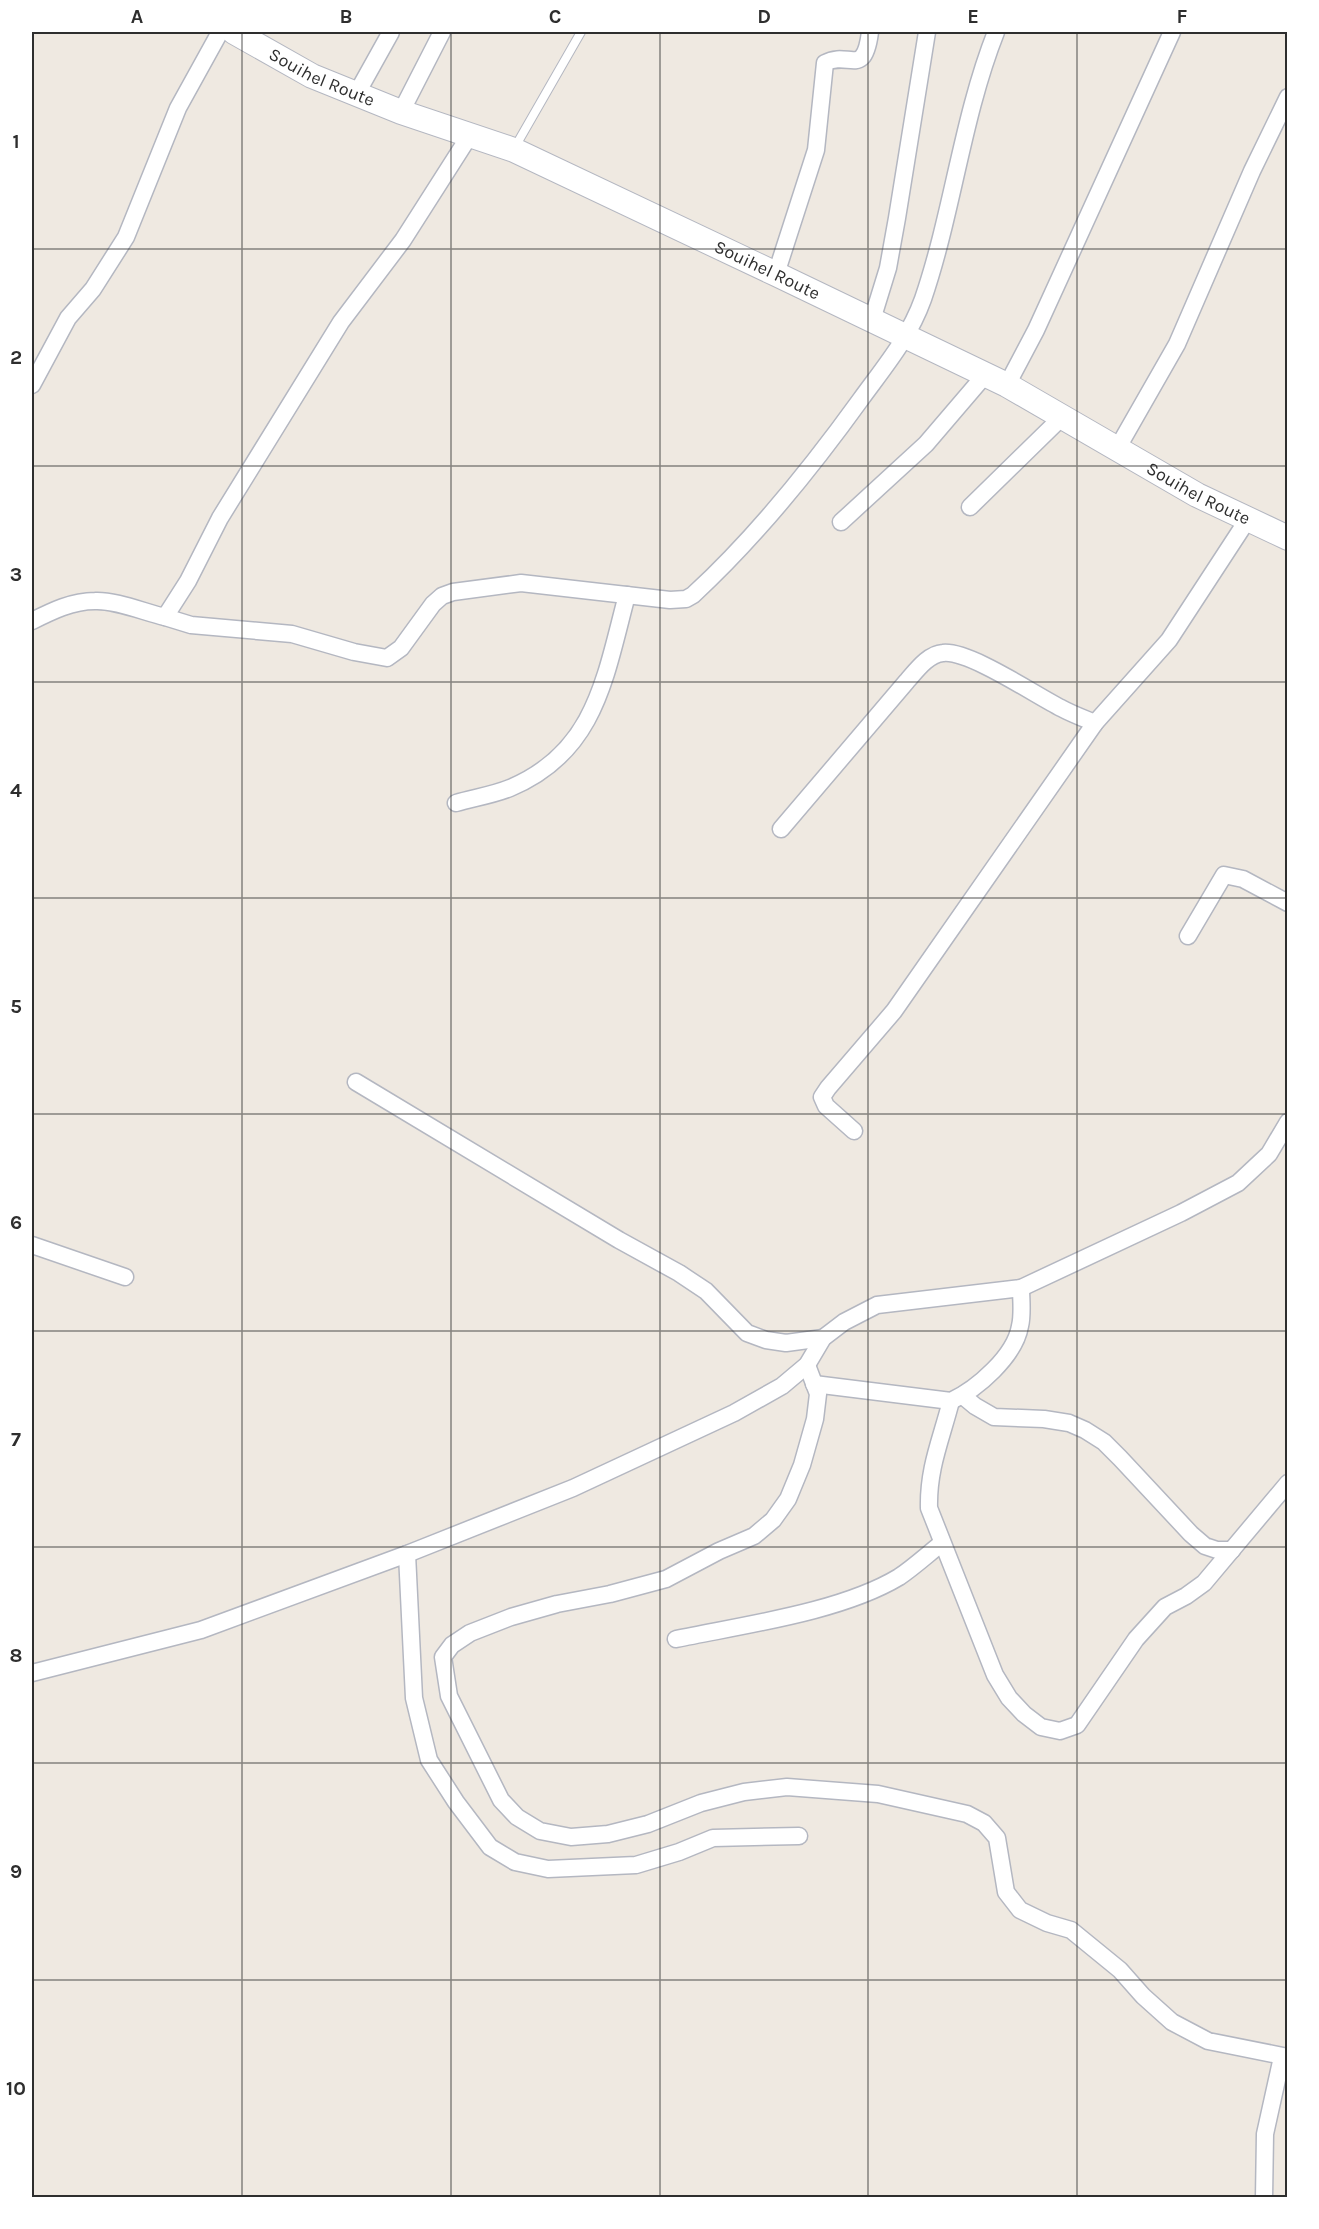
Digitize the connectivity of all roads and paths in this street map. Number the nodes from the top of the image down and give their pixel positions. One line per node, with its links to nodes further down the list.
1 (220, 32): 19 (street)
2 (234, 32): 10 (main road, Souihel Route)
3 (391, 32): 10 (street)
4 (442, 32): 12 (street)
5 (581, 32): 14 (lane)
6 (870, 32): 15 (street)
7 (927, 32): 16 (street)
8 (996, 32): 17 (street)
9 (1172, 32): 20 (street)
10 (357, 93): 12 (main road, Souihel Route)
11 (1287, 97): 22 (street)
12 (401, 112): 13 (main road, Souihel Route)
13 (470, 135): 14 (main road, Souihel Route); 28 (street)
14 (514, 150): 15 (main road, Souihel Route)
15 (776, 274): 16 (main road, Souihel Route)
16 (872, 320): 17 (main road, Souihel Route)
17 (907, 337): 18 (main road, Souihel Route); 27 (street)
18 (985, 375): 20 (main road, Souihel Route); 25 (street)
19 (32, 385)
20 (1007, 385): 21 (main road, Souihel Route)
21 (1061, 418): 22 (main road, Souihel Route); 23 (street)
22 (1117, 449): 24 (main road, Souihel Route)
23 (969, 507)
24 (1248, 519): 26 (main road, Souihel Route); 30 (street)
25 (841, 522)
26 (1287, 538)
27 (627, 595): 28 (street); 31 (street)
28 (165, 617): 29 (street)
29 (32, 621)
30 (1095, 723): 32 (street); 37 (street)
31 (456, 803)
32 (781, 829)
33 (1287, 903): 34 (street)
34 (1188, 936)
35 (356, 1083): 41 (street)
36 (1287, 1122): 40 (street)
37 (854, 1131)
38 (32, 1245): 39 (street)
39 (125, 1277)
40 (1021, 1288): 41 (street); 44 (street)
41 (823, 1338): 42 (street)
42 (807, 1365): 43 (street); 48 (street)
43 (814, 1384): 44 (street); 52 (street)
44 (957, 1399): 46 (street); 47 (street)
45 (1287, 1483): 47 (street)
46 (942, 1543): 47 (street); 49 (street)
47 (1232, 1550)
48 (407, 1554): 50 (street); 51 (street)
49 (676, 1639)
50 (32, 1674)
51 (799, 1836)
52 (1285, 2057): 53 (street)
53 (1264, 2198)

